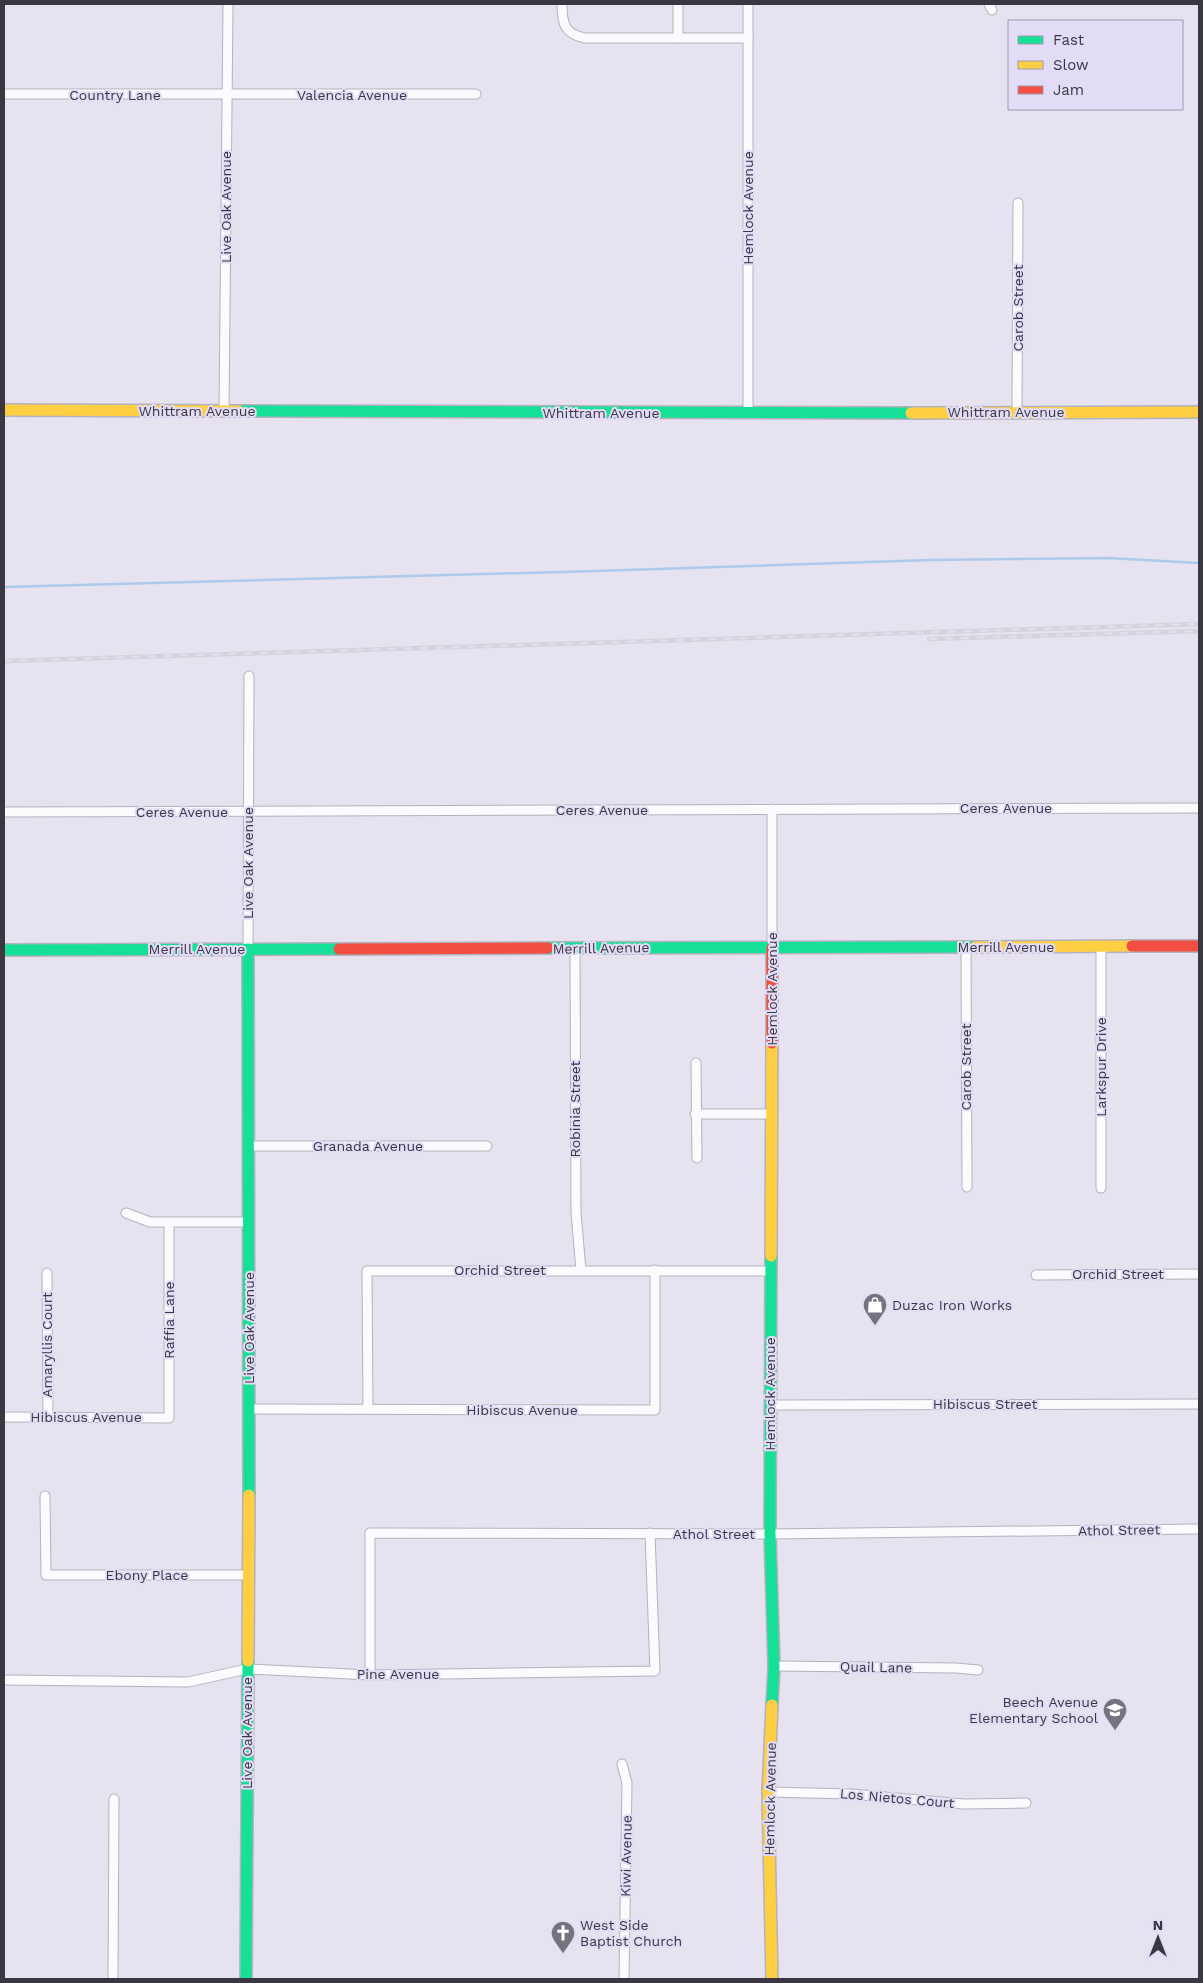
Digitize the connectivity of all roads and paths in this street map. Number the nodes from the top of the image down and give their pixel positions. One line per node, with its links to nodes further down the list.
1 (228, 4): 9 (street, Live Oak Avenue)
2 (562, 4): 5 (street)
3 (678, 4): 5 (street)
4 (748, 4): 6 (street, Hemlock Avenue)
5 (678, 38): 6 (street)
6 (748, 38): 15 (street, Hemlock Avenue)
7 (4, 94): 9 (street, Country Lane)
8 (476, 94): 9 (street, Valencia Avenue)
9 (227, 96): 12 (street, Live Oak Avenue)
10 (1018, 204): 13 (street, Carob Street)
11 (4, 410): 12 (street, Whittram Avenue)
12 (224, 411): 15 (street, Whittram Avenue)
13 (1017, 412): 14 (street, Whittram Avenue); 15 (street, Whittram Avenue)
14 (1199, 412)
15 (748, 413)
16 (249, 676): 20 (street, Live Oak Avenue)
17 (1199, 808): 18 (street, Ceres Avenue)
18 (772, 809): 20 (street, Ceres Avenue); 24 (street, Hemlock Avenue)
19 (4, 812): 20 (street, Ceres Avenue)
20 (249, 812): 25 (street, Live Oak Avenue)
21 (1199, 946): 23 (street, Merrill Avenue)
22 (966, 947): 23 (street, Merrill Avenue); 24 (street, Merrill Avenue); 34 (street, Carob Street)
23 (1101, 947): 35 (street, Larkspur Drive)
24 (772, 948): 26 (street, Merrill Avenue); 30 (street, Hemlock Avenue)
25 (248, 949): 26 (street, Merrill Avenue); 27 (street, Merrill Avenue); 31 (street, Live Oak Avenue)
26 (575, 949): 39 (street, Robinia Street)
27 (4, 950)
28 (696, 1063): 29 (street)
29 (695, 1114): 30 (street); 33 (street)
30 (771, 1114): 41 (street, Hemlock Avenue)
31 (249, 1146): 32 (street, Granada Avenue); 37 (street, Live Oak Avenue)
32 (487, 1146)
33 (697, 1158)
34 (967, 1187)
35 (1101, 1188)
36 (126, 1213): 38 (street)
37 (248, 1222): 38 (street); 47 (street, Live Oak Avenue)
38 (169, 1223): 51 (street, Raffia Lane)
39 (580, 1270): 40 (street, Orchid Street); 48 (street, Orchid Street)
40 (655, 1270): 41 (street, Orchid Street); 48 (street, Hibiscus Avenue)
41 (771, 1270): 46 (street, Hemlock Avenue)
42 (47, 1273): 50 (street, Amaryllis Court)
43 (1199, 1274): 44 (street, Orchid Street)
44 (1036, 1275)
45 (1199, 1404): 46 (street, Hibiscus Street)
46 (770, 1405): 55 (street, Hemlock Avenue)
47 (249, 1409): 48 (street, Hibiscus Avenue); 56 (street, Live Oak Avenue)
48 (368, 1409)
49 (4, 1417): 50 (street, Hibiscus Avenue)
50 (48, 1417): 51 (street, Hibiscus Avenue)
51 (168, 1418)
52 (46, 1496): 56 (street, Ebony Place)
53 (1199, 1529): 55 (street, Athol Street)
54 (650, 1533): 55 (street, Athol Street); 60 (street, Athol Street); 60 (street, Pine Avenue)
55 (770, 1534): 57 (street, Hemlock Avenue)
56 (248, 1575): 58 (street, Live Oak Avenue)
57 (774, 1666): 59 (street, Quail Lane); 63 (street, Hemlock Avenue)
58 (247, 1669): 60 (street, Pine Avenue); 61 (street, Pine Avenue); 67 (street, Live Oak Avenue)
59 (978, 1670)
60 (370, 1675)
61 (4, 1680)
62 (622, 1764): 68 (street, Kiwi Avenue)
63 (768, 1792): 65 (street, Los Nietos Court); 69 (street, Hemlock Avenue)
64 (114, 1798): 66 (street)
65 (1026, 1803)
66 (113, 1979)
67 (246, 1979)
68 (624, 1979)
69 (772, 1979)

